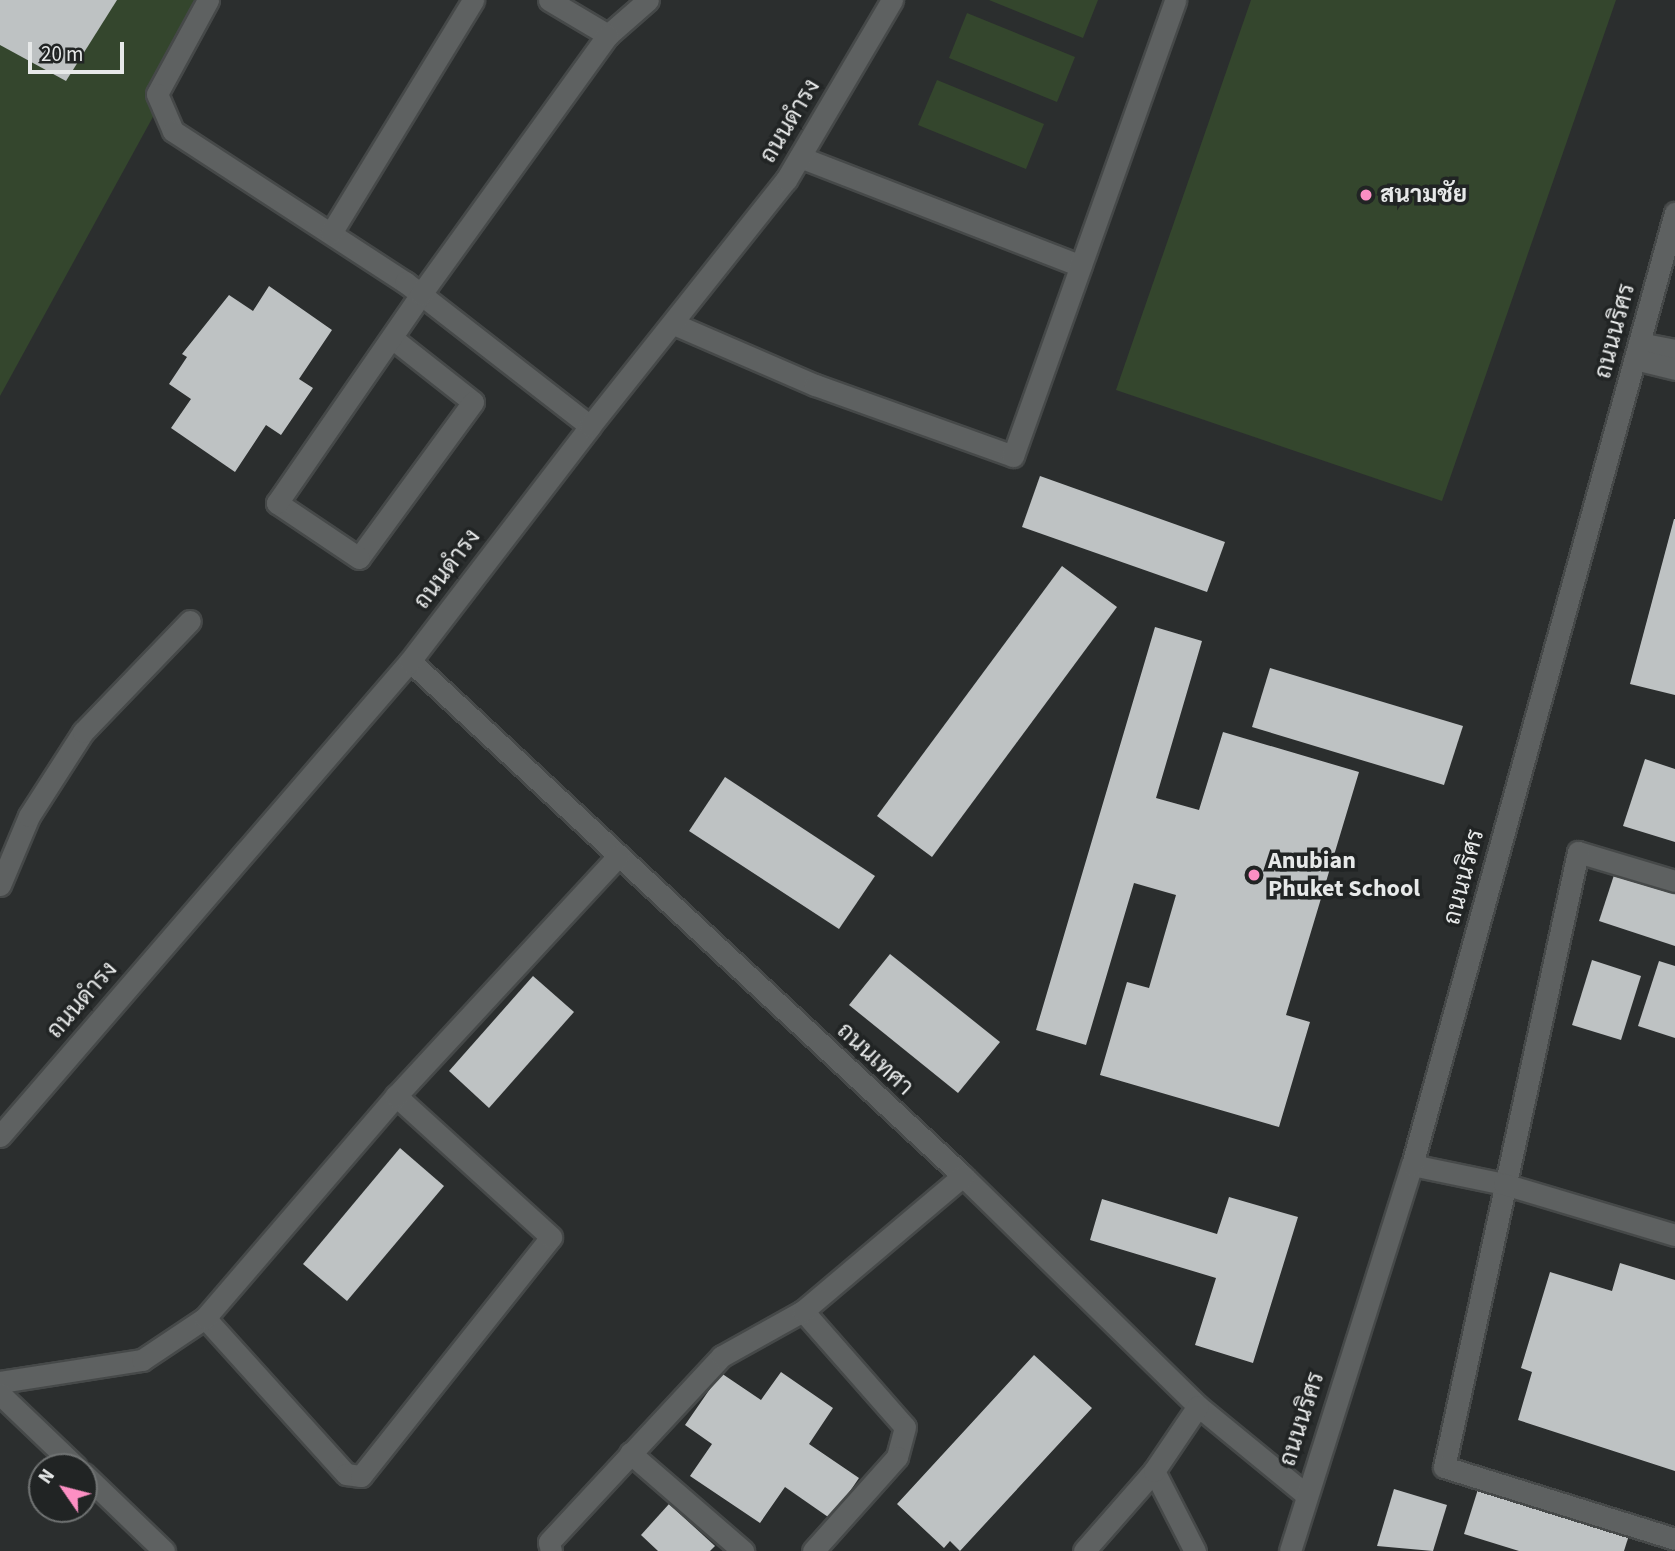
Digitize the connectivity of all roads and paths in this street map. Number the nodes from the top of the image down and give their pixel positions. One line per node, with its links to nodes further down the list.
1 (208, 0): 10 (street)
2 (472, 0): 10 (street)
3 (549, 0): 7 (street)
4 (648, 0): 7 (street)
5 (891, 0): 8 (street, ถนนดำรง)
6 (1175, 0): 11 (street)
7 (608, 35): 12 (street)
8 (800, 157): 11 (street); 13 (street, ถนนดำรง)
9 (1675, 213): 16 (street, ถนนนริศร)
10 (331, 233): 12 (street)
11 (1081, 266): 13 (street)
12 (421, 294): 14 (street); 18 (street)
13 (674, 324): 18 (street, ถนนดำรง)
14 (392, 338): 14 (street)
15 (1675, 350): 16 (street)
16 (1637, 351): 17 (street); 26 (street, ถนนนริศร)
17 (1675, 369)
18 (590, 426): 20 (street, ถนนดำรง)
19 (190, 621): 23 (street)
20 (410, 661): 21 (street, ถนนเทศา); 25 (street, ถนนดำรง)
21 (619, 855): 24 (street); 27 (street, ถนนเทศา)
22 (1675, 881): 28 (street)
23 (0, 885)
24 (396, 1096): 31 (street); 31 (street)
25 (1, 1131)
26 (1412, 1165): 28 (street); 39 (street, ถนนนริศร)
27 (963, 1176): 30 (street); 34 (street, ถนนเทศา)
28 (1504, 1184): 29 (street); 40 (street)
29 (1675, 1235)
30 (803, 1311): 36 (street); 44 (street)
31 (205, 1318): 32 (street)
32 (0, 1382)
33 (0, 1394): 35 (street)
34 (1198, 1406): 37 (street); 39 (street, ถนนเทศา)
35 (61, 1453)
36 (630, 1453): 42 (street); 43 (street)
37 (1154, 1471): 45 (street); 46 (street)
38 (98, 1487): 41 (street)
39 (1305, 1494): 47 (street, ถนนนริศร)
40 (1674, 1535)
41 (164, 1551)
42 (551, 1551)
43 (743, 1551)
44 (813, 1551)
45 (1084, 1551)
46 (1195, 1551)
47 (1290, 1551)

